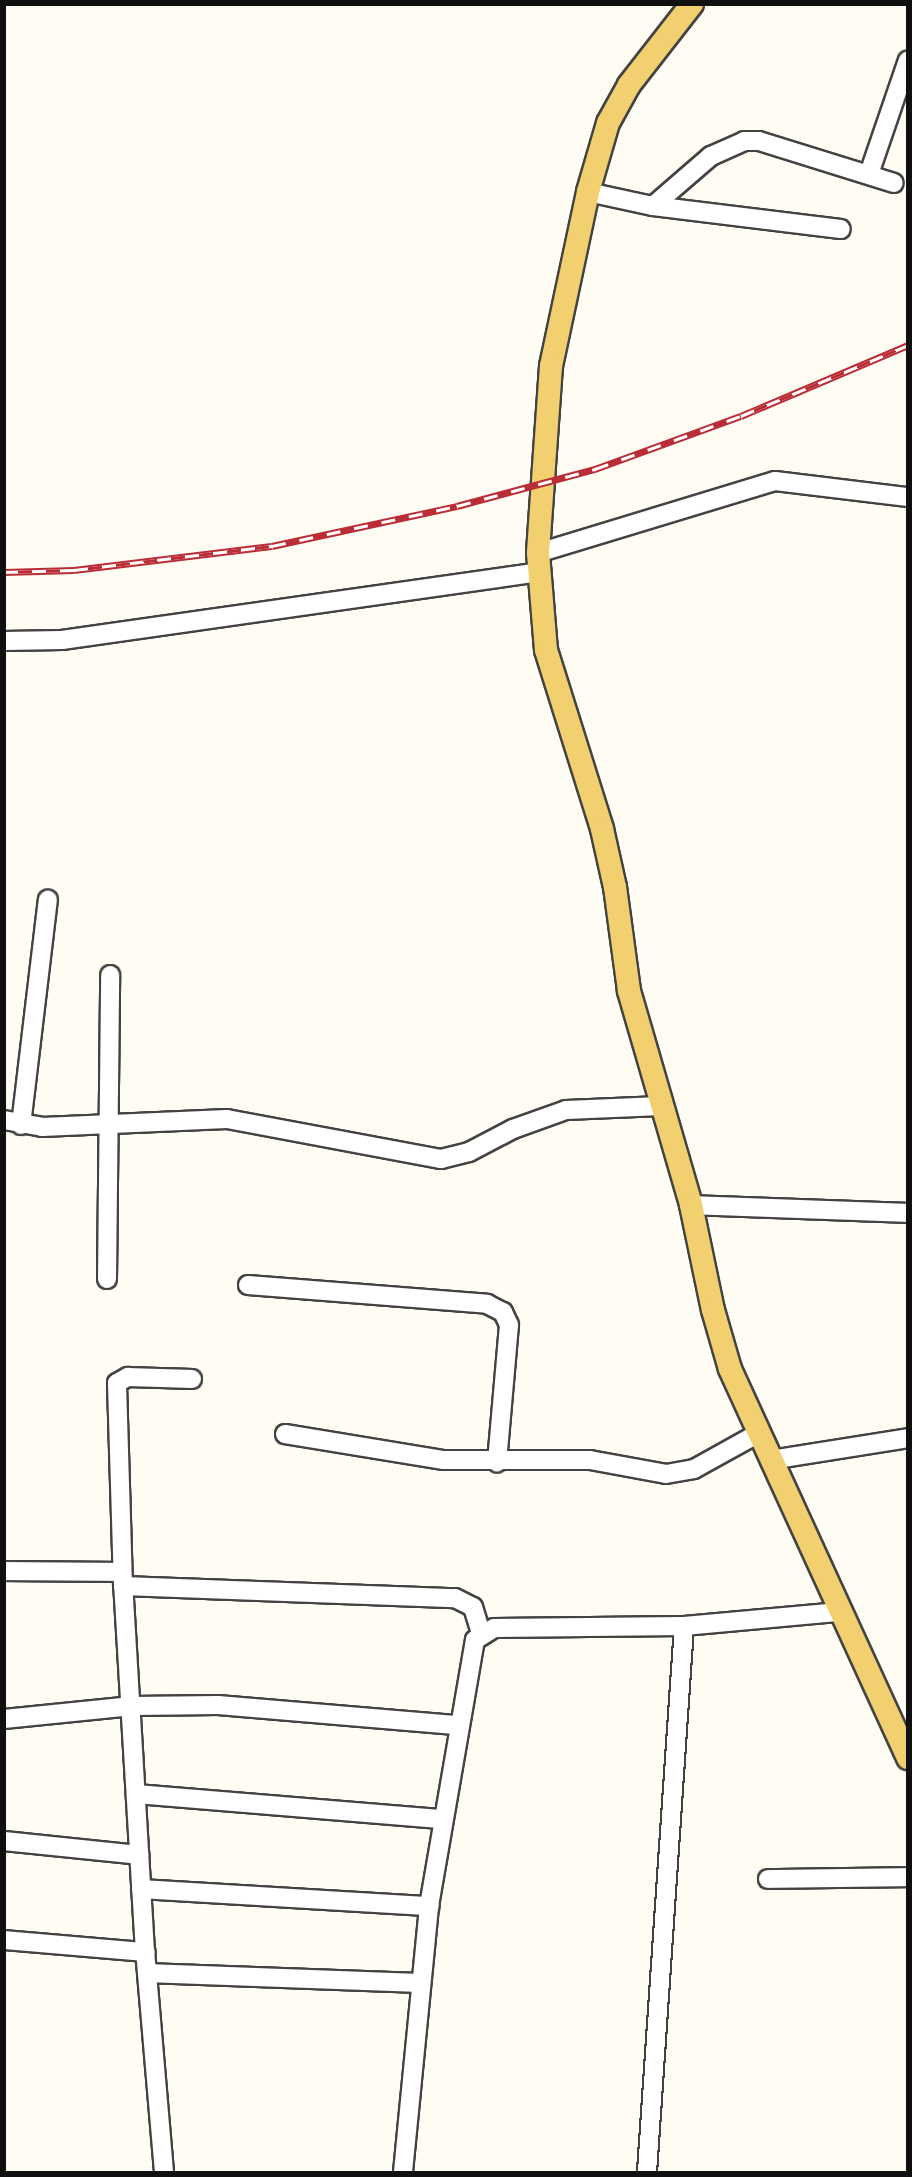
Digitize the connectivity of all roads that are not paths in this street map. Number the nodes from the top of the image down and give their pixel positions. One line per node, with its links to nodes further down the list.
1 (692, 4): 5 (main road)
2 (908, 60): 3 (street)
3 (869, 174): 4 (street); 6 (street)
4 (894, 183)
5 (588, 192): 6 (street); 9 (main road)
6 (653, 206): 7 (street)
7 (841, 229)
8 (908, 497): 9 (street)
9 (539, 562): 10 (street); 13 (main road)
10 (4, 641)
11 (48, 900): 15 (street)
12 (110, 975): 14 (street)
13 (661, 1106): 14 (street); 16 (main road)
14 (108, 1122): 15 (street); 18 (street)
15 (13, 1123)
16 (691, 1205): 17 (street); 21 (main road)
17 (908, 1213)
18 (107, 1279)
19 (248, 1285): 25 (street)
20 (192, 1379): 27 (street)
21 (759, 1433): 24 (main road); 25 (street)
22 (285, 1434): 25 (street)
23 (908, 1438): 24 (street)
24 (771, 1460): 28 (main road)
25 (497, 1462)
26 (4, 1571): 27 (street)
27 (122, 1579): 30 (street); 31 (street)
28 (839, 1612): 29 (street); 34 (main road)
29 (684, 1626): 30 (street); 49 (street)
30 (481, 1633): 33 (street)
31 (132, 1706): 32 (street); 33 (street); 35 (street)
32 (4, 1719)
33 (458, 1725): 36 (street)
34 (908, 1758)
35 (136, 1794): 36 (street); 38 (street)
36 (442, 1819): 42 (street)
37 (4, 1841): 38 (street)
38 (139, 1855): 41 (street)
39 (908, 1877): 40 (street)
40 (768, 1879)
41 (141, 1889): 42 (street); 44 (street)
42 (429, 1906): 46 (street)
43 (4, 1940): 44 (street)
44 (145, 1952): 45 (street)
45 (148, 1972): 46 (street); 47 (street)
46 (418, 1983): 48 (street)
47 (164, 2172)
48 (403, 2172)
49 (647, 2172)

